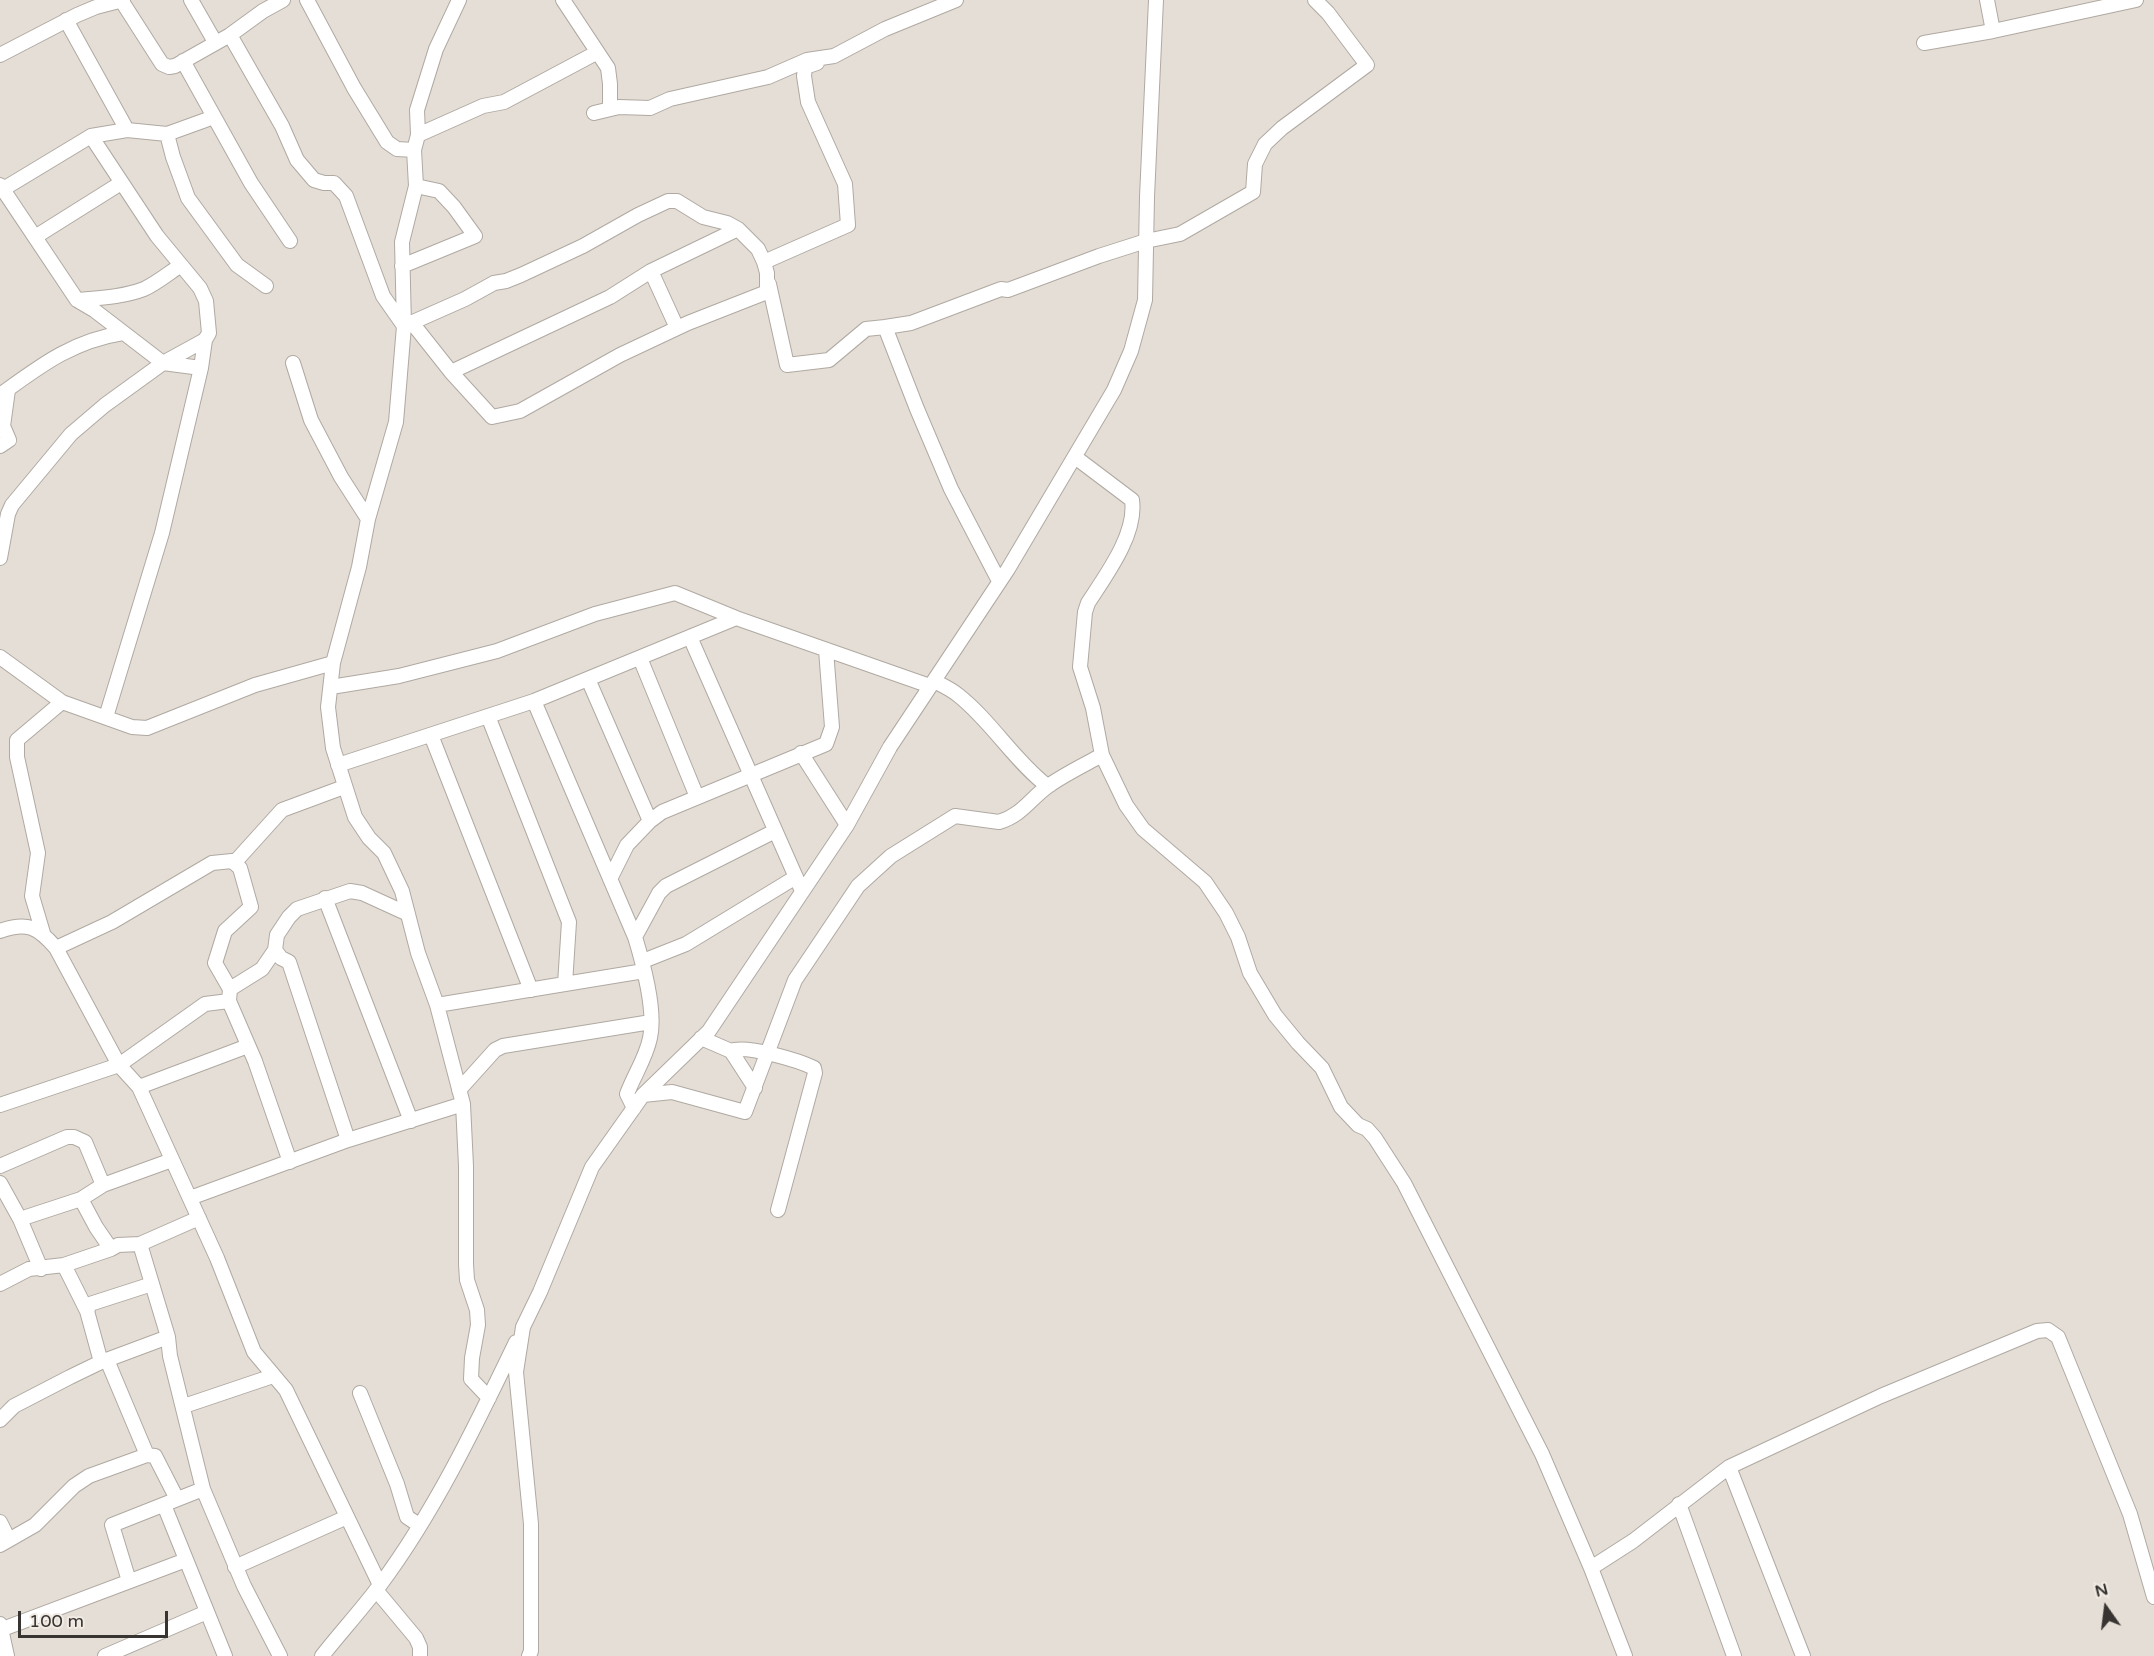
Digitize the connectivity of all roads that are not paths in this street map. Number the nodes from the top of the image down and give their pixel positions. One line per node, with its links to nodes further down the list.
1 (122, 0): 13 (street); 21 (street)
2 (191, 0): 16 (street)
3 (283, 0): 12 (street)
4 (307, 0): 29 (street)
5 (459, 0): 27 (street)
6 (563, 0): 18 (street)
7 (956, 0): 20 (street)
8 (1156, 0): 36 (street)
9 (1315, 0): 36 (street)
10 (1987, 0): 14 (street)
11 (2136, 0): 14 (street)
12 (260, 6): 15 (street)
13 (66, 20): 19 (street); 25 (street)
14 (1993, 31): 17 (street)
15 (230, 34): 16 (street); 43 (street)
16 (215, 42): 21 (street)
17 (1924, 43)
18 (596, 53): 22 (street); 27 (street)
19 (0, 55)
20 (834, 56): 22 (street); 39 (street)
21 (183, 61): 24 (street)
22 (610, 108): 23 (street)
23 (594, 113)
24 (214, 117): 26 (street); 35 (street)
25 (127, 129): 26 (street); 28 (street)
26 (167, 134): 41 (street)
27 (418, 135): 29 (street)
28 (91, 136): 30 (street); 32 (street)
29 (414, 150): 31 (street)
30 (121, 183): 34 (street); 37 (street)
31 (416, 186): 38 (street); 38 (street)
32 (1, 189): 34 (street)
33 (738, 229): 39 (street); 40 (street); 43 (street)
34 (35, 237): 42 (street)
35 (290, 241)
36 (1146, 241): 44 (street); 54 (street)
37 (181, 265): 42 (street); 47 (street)
38 (402, 266): 43 (street)
39 (765, 267): 44 (street); 45 (street)
40 (651, 271): 45 (street); 51 (street)
41 (266, 286)
42 (77, 300): 46 (street)
43 (409, 325): 51 (street); 55 (street)
44 (885, 327): 57 (street)
45 (677, 328): 51 (street)
46 (123, 333): 48 (street); 52 (street)
47 (205, 340): 48 (street); 50 (street)
48 (163, 363): 50 (street); 56 (street)
49 (293, 363): 55 (street)
50 (201, 368): 70 (street)
51 (451, 372)
52 (4, 392): 53 (street)
53 (0, 446)
54 (1075, 457): 57 (street); 73 (street)
55 (368, 519): 63 (street)
56 (0, 558)
57 (999, 581): 65 (street)
58 (736, 618): 59 (street); 60 (street); 66 (street)
59 (690, 637): 62 (street); 75 (street)
60 (826, 650): 65 (street); 72 (street)
61 (0, 657): 68 (street)
62 (640, 658): 64 (street); 78 (street)
63 (333, 663): 66 (street); 70 (street)
64 (588, 679): 67 (street); 79 (street)
65 (932, 683): 76 (street); 80 (street)
66 (331, 687): 74 (street)
67 (534, 701): 69 (street); 84 (street)
68 (62, 702): 70 (street); 89 (street)
69 (488, 716): 71 (street); 94 (street)
70 (106, 717)
71 (431, 735): 74 (street); 95 (street)
72 (801, 753): 75 (street); 80 (street)
73 (1102, 755): 76 (street); 150 (street)
74 (338, 765): 77 (street)
75 (750, 775): 78 (street); 81 (street)
76 (1050, 785): 102 (street)
77 (344, 787): 82 (street); 87 (street)
78 (697, 797): 79 (street)
79 (650, 821): 84 (street)
80 (847, 825): 85 (street)
81 (775, 831): 83 (street); 90 (street)
82 (235, 862): 91 (street); 96 (street)
83 (796, 877): 85 (street); 93 (street)
84 (610, 879): 90 (street)
85 (802, 891): 99 (street)
86 (325, 898): 87 (street); 92 (street); 111 (street)
87 (408, 914): 97 (street)
88 (0, 931): 89 (street)
89 (43, 933): 91 (street)
90 (635, 937): 93 (street)
91 (56, 948): 103 (street)
92 (275, 950): 96 (street); 112 (street)
93 (643, 966): 94 (street); 98 (street)
94 (565, 984): 95 (street)
95 (531, 990): 97 (street)
96 (230, 995): 100 (street); 103 (street)
97 (437, 1005): 106 (street)
98 (651, 1022): 106 (street); 110 (street)
99 (701, 1038): 101 (street); 107 (street)
100 (248, 1046): 104 (street); 114 (street)
101 (731, 1051): 102 (street); 105 (street)
102 (768, 1054): 105 (street); 120 (street)
103 (119, 1065): 104 (street); 109 (street)
104 (140, 1087): 113 (street)
105 (755, 1088): 107 (street)
106 (459, 1090): 108 (street)
107 (643, 1095): 110 (street)
108 (463, 1104): 111 (street); 135 (street)
109 (0, 1105)
110 (634, 1108): 130 (street)
111 (411, 1120): 112 (street)
112 (348, 1140): 114 (street)
113 (172, 1160): 117 (street); 118 (street)
114 (290, 1162): 118 (street)
115 (0, 1166): 117 (street)
116 (0, 1183): 122 (street)
117 (103, 1185): 119 (street)
118 (190, 1198): 121 (street)
119 (81, 1199): 122 (street); 124 (street)
120 (778, 1210)
121 (199, 1218): 123 (street); 133 (street)
122 (20, 1219): 126 (street)
123 (140, 1244): 124 (street); 128 (street)
124 (111, 1249): 125 (street)
125 (64, 1265): 126 (street); 129 (street)
126 (41, 1269): 127 (street)
127 (0, 1284)
128 (152, 1284): 129 (street); 131 (street)
129 (87, 1311): 132 (street)
130 (523, 1327): 135 (street); 163 (street)
131 (168, 1337): 132 (street); 136 (street)
132 (104, 1361): 137 (street); 138 (street)
133 (273, 1376): 136 (street); 143 (street)
134 (360, 1393): 145 (street)
135 (489, 1398): 145 (street)
136 (184, 1406): 140 (street)
137 (0, 1420)
138 (147, 1455): 141 (street); 147 (street)
139 (1729, 1467): 142 (street); 153 (street); 166 (street)
140 (203, 1489): 141 (street); 149 (street)
141 (171, 1502): 148 (street); 151 (street)
142 (1678, 1504): 150 (street); 165 (street)
143 (347, 1517): 149 (street); 152 (street)
144 (0, 1522): 146 (street)
145 (419, 1525): 152 (street)
146 (0, 1539)
147 (0, 1545)
148 (186, 1560): 151 (street); 154 (street)
149 (235, 1568): 160 (street)
150 (1591, 1568): 164 (street)
151 (129, 1581): 156 (street)
152 (378, 1587): 161 (street); 162 (street)
153 (2154, 1597)
154 (207, 1612): 158 (street); 159 (street)
155 (0, 1624): 156 (street)
156 (0, 1630): 157 (street)
157 (7, 1656)
158 (105, 1656)
159 (225, 1656)
160 (280, 1656)
161 (322, 1656)
162 (420, 1656)
163 (529, 1656)
164 (1625, 1656)
165 (1734, 1656)
166 (1803, 1656)

